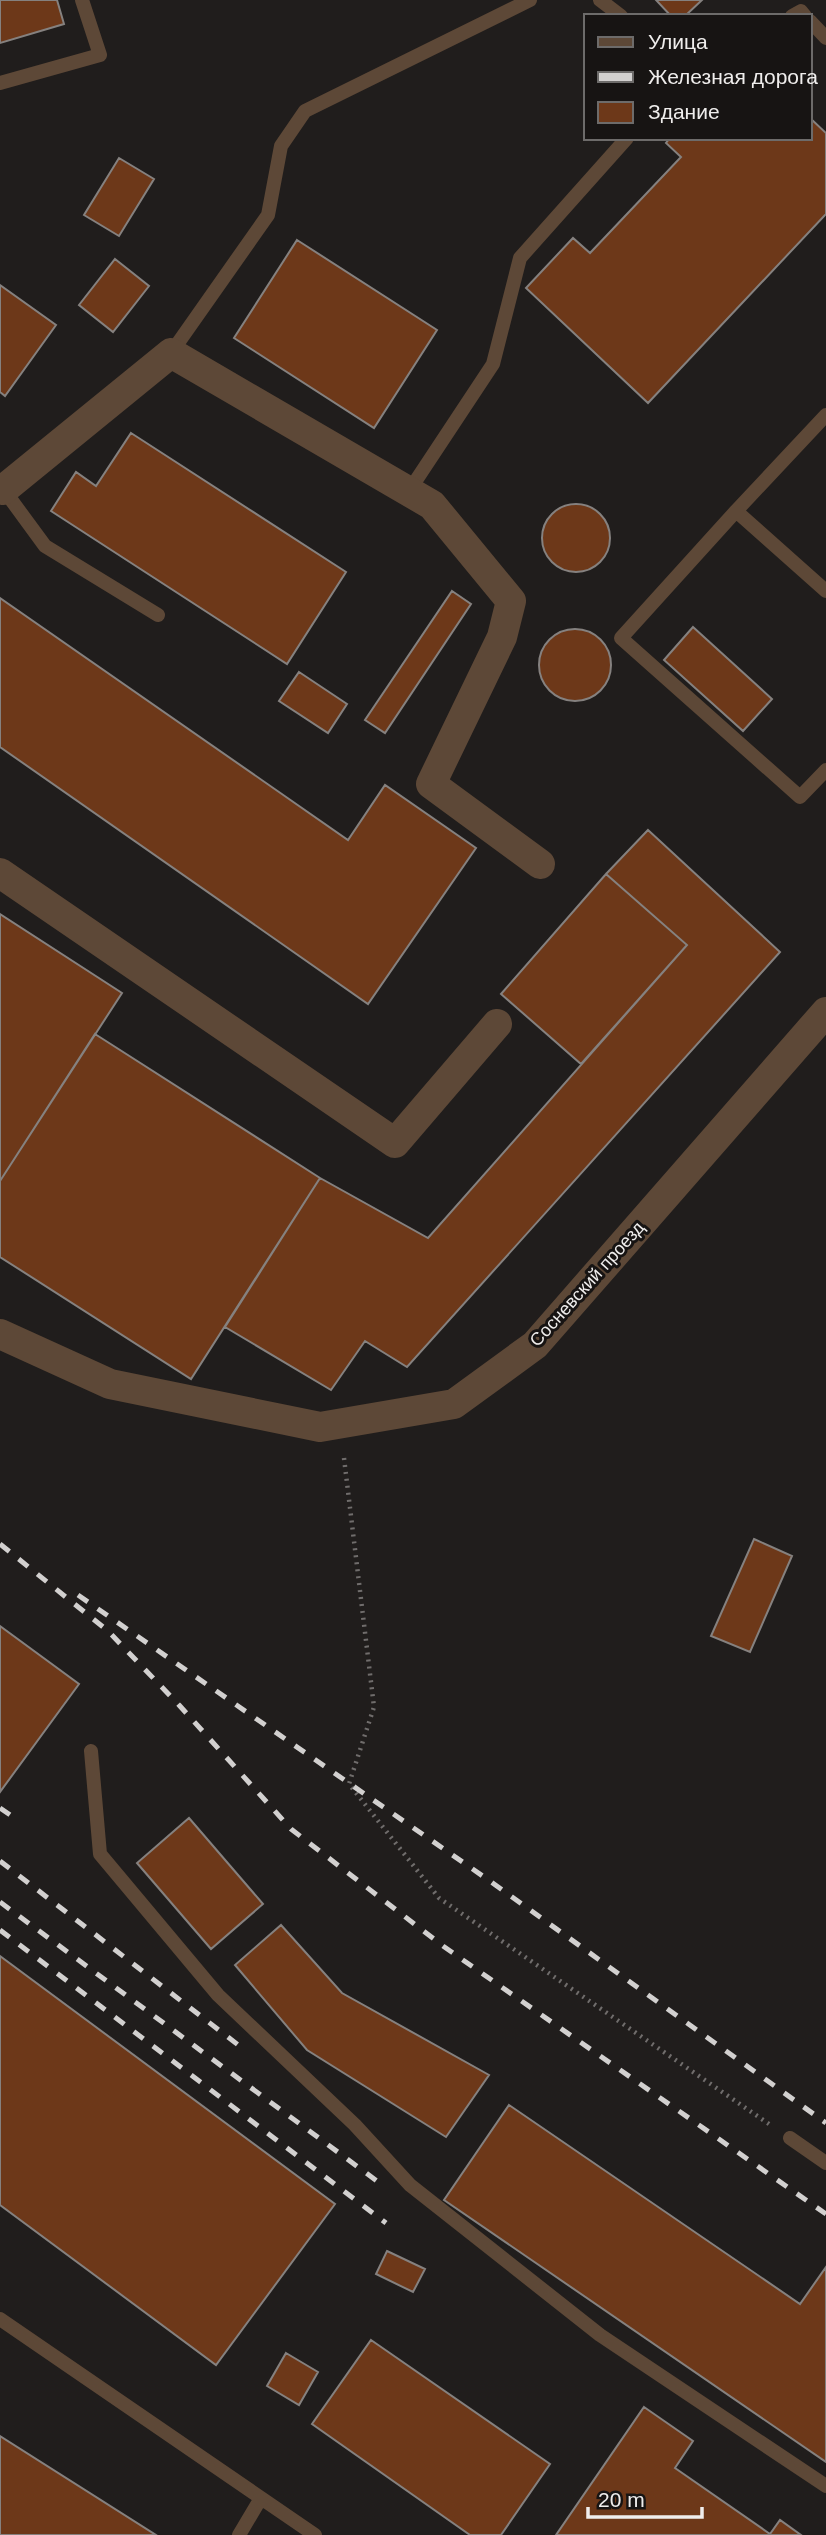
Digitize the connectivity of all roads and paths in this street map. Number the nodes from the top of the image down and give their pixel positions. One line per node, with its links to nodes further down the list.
1 (82, 0): 7 (lane)
2 (530, 0): 9 (lane)
3 (600, 0): 4 (lane)
4 (618, 14)
5 (812, 23): 6 (lane)
6 (826, 38)
7 (0, 83)
8 (626, 140): 12 (lane)
9 (172, 353): 11 (street); 12 (street)
10 (826, 415): 13 (lane)
11 (1, 488): 15 (lane)
12 (409, 491): 17 (street)
13 (736, 512): 14 (lane); 16 (lane)
14 (826, 591)
15 (158, 615)
16 (826, 770)
17 (540, 864)
18 (0, 873): 20 (street)
19 (826, 1012): 22 (street, Сосневский проезд)
20 (497, 1024)
21 (0, 1334): 22 (street, Сосневский проезд)
22 (320, 1426): 24 (path)
23 (91, 1751): 27 (lane)
24 (790, 2138): 25 (lane)
25 (826, 2163)
26 (0, 2319): 28 (lane)
27 (826, 2486)
28 (261, 2498): 29 (lane); 30 (lane)
29 (239, 2535)
30 (315, 2535)

